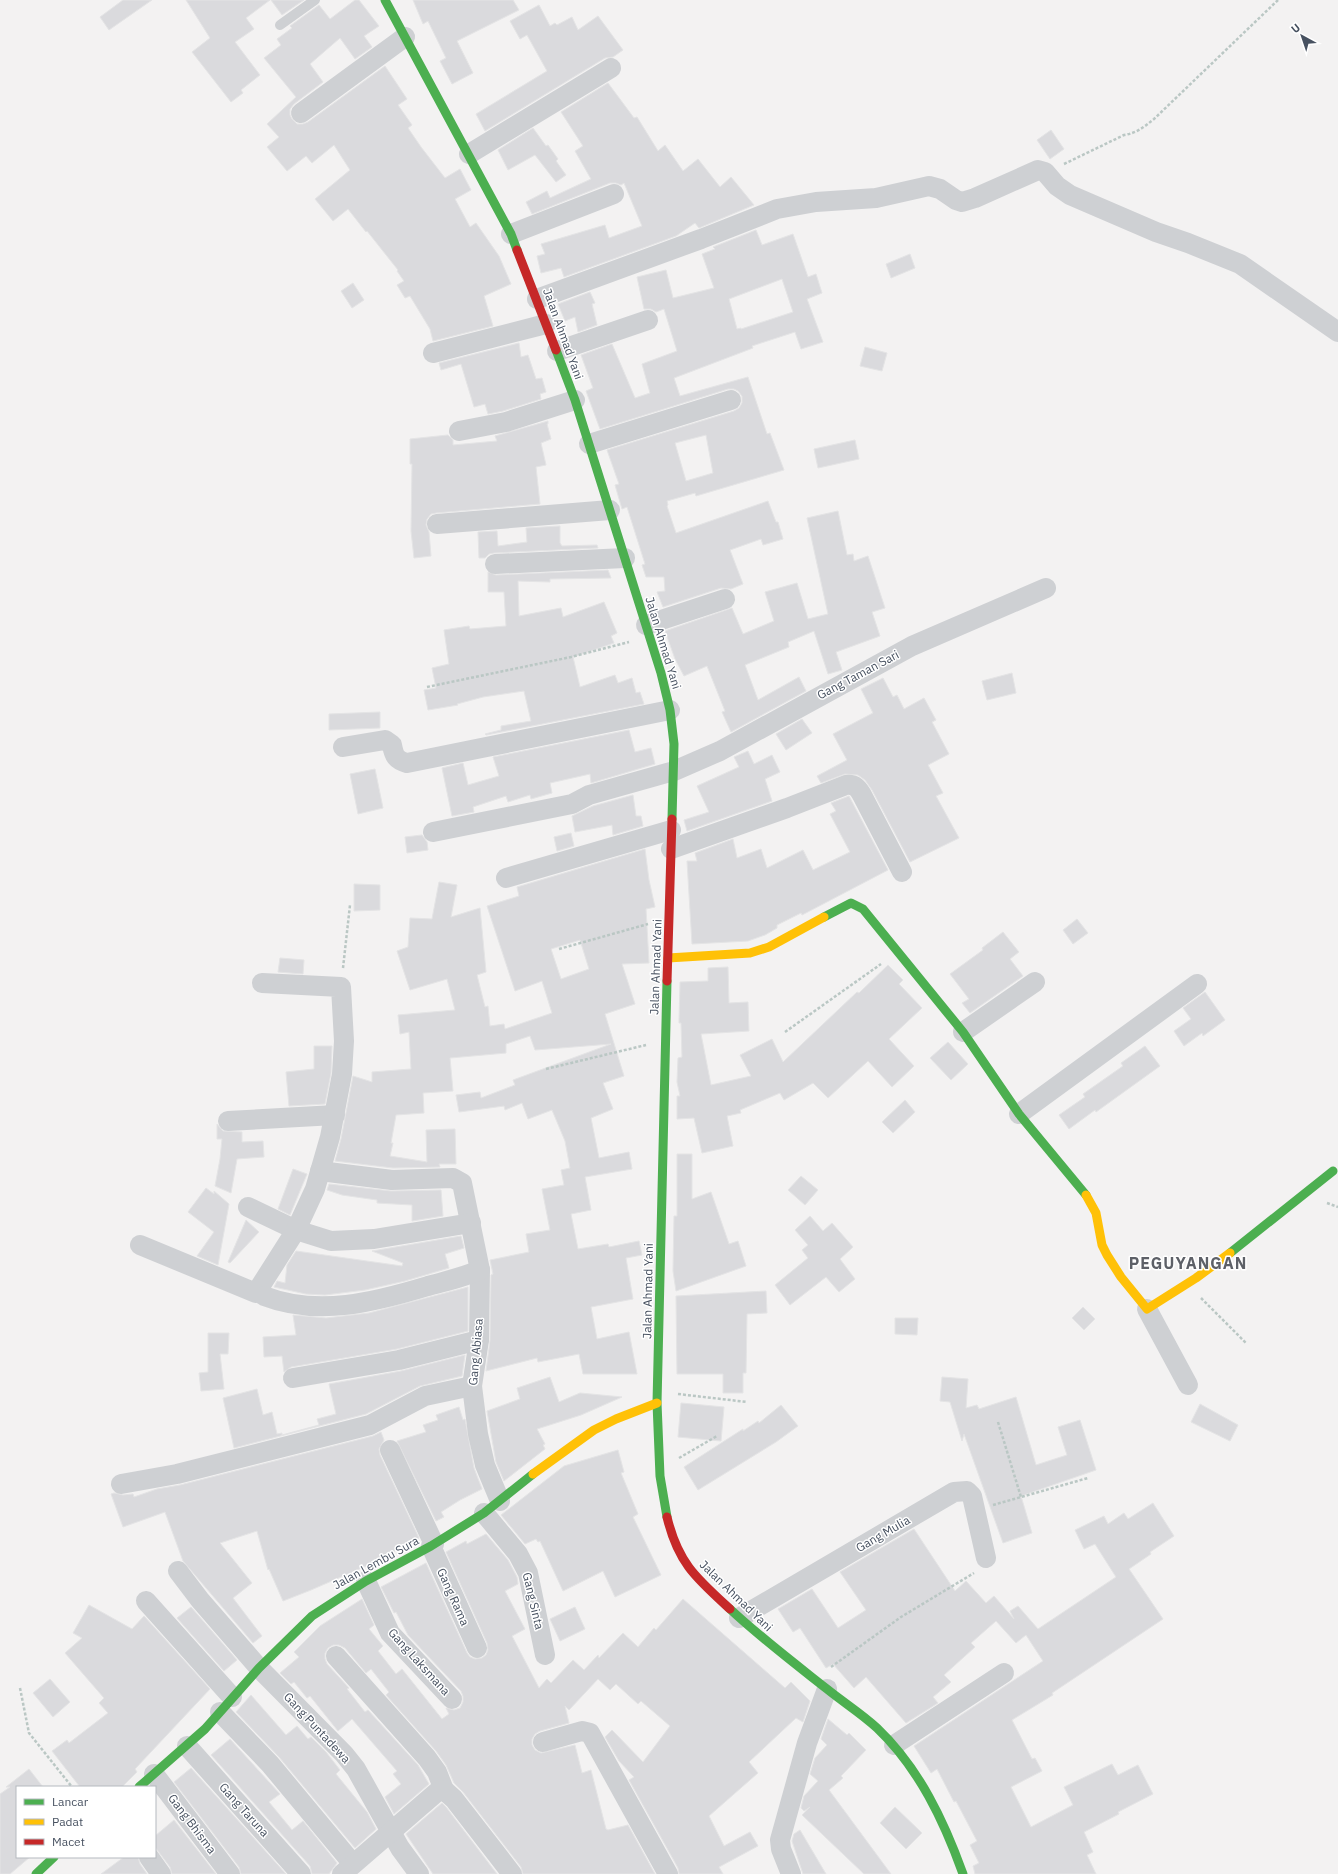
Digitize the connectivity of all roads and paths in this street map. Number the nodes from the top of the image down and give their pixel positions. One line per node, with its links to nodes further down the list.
1 (315, 0): 4 (lane)
2 (385, 0): 5 (main road, Jalan Ahmad Yani)
3 (1278, 0): 9 (path)
4 (280, 25)
5 (405, 37): 7 (street); 8 (main road, Jalan Ahmad Yani)
6 (611, 68): 8 (street)
7 (301, 113)
8 (469, 154): 11 (main road, Jalan Ahmad Yani)
9 (1045, 172): 12 (street); 15 (street)
10 (614, 194): 11 (street)
11 (511, 234): 12 (main road, Jalan Ahmad Yani)
12 (537, 299): 14 (main road, Jalan Ahmad Yani)
13 (648, 320): 16 (street)
14 (546, 324): 16 (main road, Jalan Ahmad Yani); 17 (street)
15 (1338, 332)
16 (557, 351): 18 (main road, Jalan Ahmad Yani)
17 (433, 353)
18 (575, 400): 20 (street); 21 (main road, Jalan Ahmad Yani)
19 (731, 400): 21 (street)
20 (459, 431)
21 (589, 444): 22 (main road, Jalan Ahmad Yani)
22 (610, 510): 23 (street); 24 (main road, Jalan Ahmad Yani)
23 (437, 524)
24 (625, 558): 25 (street); 28 (main road, Jalan Ahmad Yani)
25 (495, 564)
26 (1046, 588): 32 (street, Gang Taman Sari)
27 (725, 599): 28 (street)
28 (648, 631): 29 (path); 30 (main road, Jalan Ahmad Yani)
29 (427, 687)
30 (670, 710): 31 (street); 32 (main road, Jalan Ahmad Yani)
31 (343, 747)
32 (674, 771): 33 (street, Gang Taman Sari); 34 (main road, Jalan Ahmad Yani)
33 (433, 832)
34 (671, 840): 35 (street); 36 (street); 38 (main road, Jalan Ahmad Yani)
35 (902, 872)
36 (506, 878)
37 (350, 905): 45 (path)
38 (670, 917): 39 (path); 41 (main road, Jalan Ahmad Yani)
39 (559, 949)
40 (899, 951): 41 (main road); 46 (path); 47 (main road)
41 (668, 958): 48 (main road, Jalan Ahmad Yani)
42 (1035, 982): 47 (street)
43 (262, 983): 45 (street)
44 (1197, 984): 50 (street)
45 (341, 987): 51 (street)
46 (785, 1032)
47 (964, 1032): 50 (main road)
48 (666, 1040): 49 (path); 68 (main road, Jalan Ahmad Yani)
49 (546, 1069)
50 (1019, 1114): 62 (main road)
51 (335, 1115): 52 (street); 53 (street)
52 (228, 1121)
53 (320, 1171): 56 (street, Gang Abiasa); 57 (street)
54 (1333, 1171): 60 (main road)
55 (248, 1207): 57 (street)
56 (471, 1223): 57 (street); 59 (street, Gang Abiasa)
57 (296, 1230): 58 (street)
58 (140, 1245)
59 (480, 1270): 61 (street); 63 (street, Gang Abiasa)
60 (1188, 1285): 62 (main road); 64 (path)
61 (264, 1296)
62 (1147, 1309): 66 (street)
63 (479, 1340): 65 (street); 67 (street, Gang Abiasa)
64 (1246, 1343)
65 (293, 1378)
66 (1188, 1384)
67 (472, 1386): 76 (street); 78 (street, Gang Abiasa)
68 (657, 1392): 69 (path); 70 (main road, Jalan Ahmad Yani)
69 (747, 1402)
70 (657, 1403): 74 (main road, Jalan Ahmad Yani); 78 (main road, Jalan Lembu Sura)
71 (998, 1422): 77 (path)
72 (717, 1436): 74 (path)
73 (390, 1450): 80 (street, Gang Rama)
74 (660, 1470): 85 (main road, Jalan Ahmad Yani)
75 (1088, 1478): 77 (path)
76 (121, 1484)
77 (1021, 1497): 79 (path)
78 (492, 1507): 80 (main road, Jalan Lembu Sura); 87 (street, Gang Sinta)
79 (975, 1510): 81 (street, Gang Mulia); 85 (street, Gang Mulia)
80 (432, 1545): 83 (main road, Jalan Lembu Sura); 86 (street, Gang Rama)
81 (986, 1558): 91 (path)
82 (178, 1571): 89 (street, Gang Puntadewa)
83 (366, 1581): 89 (main road, Jalan Lembu Sura); 93 (street, Gang Laksmana)
84 (146, 1601): 94 (street)
85 (739, 1618): 91 (main road, Jalan Ahmad Yani)
86 (477, 1648)
87 (545, 1655)
88 (336, 1656): 101 (street)
89 (259, 1668): 94 (main road, Jalan Lembu Sura); 102 (street, Gang Puntadewa)
90 (1004, 1674): 96 (street)
91 (821, 1684): 96 (main road, Jalan Ahmad Yani); 113 (street)
92 (20, 1688): 99 (path)
93 (452, 1699)
94 (226, 1704): 97 (main road, Jalan Lembu Sura); 105 (street)
95 (543, 1742): 112 (street)
96 (894, 1745): 114 (main road, Jalan Ahmad Yani)
97 (187, 1746): 98 (main road, Jalan Lembu Sura); 109 (street, Gang Taruna)
98 (154, 1774): 100 (main road, Jalan Lembu Sura); 108 (street, Gang Bhisma)
99 (71, 1786)
100 (140, 1786)
101 (444, 1790): 102 (street); 111 (street)
102 (392, 1833): 105 (street); 110 (street, Gang Puntadewa)
103 (53, 1858): 106 (main road)
104 (150, 1858): 107 (street)
105 (348, 1869)
106 (37, 1874)
107 (161, 1874)
108 (230, 1874)
109 (301, 1874)
110 (419, 1874)
111 (512, 1874)
112 (668, 1874)
113 (790, 1874)
114 (963, 1874)

